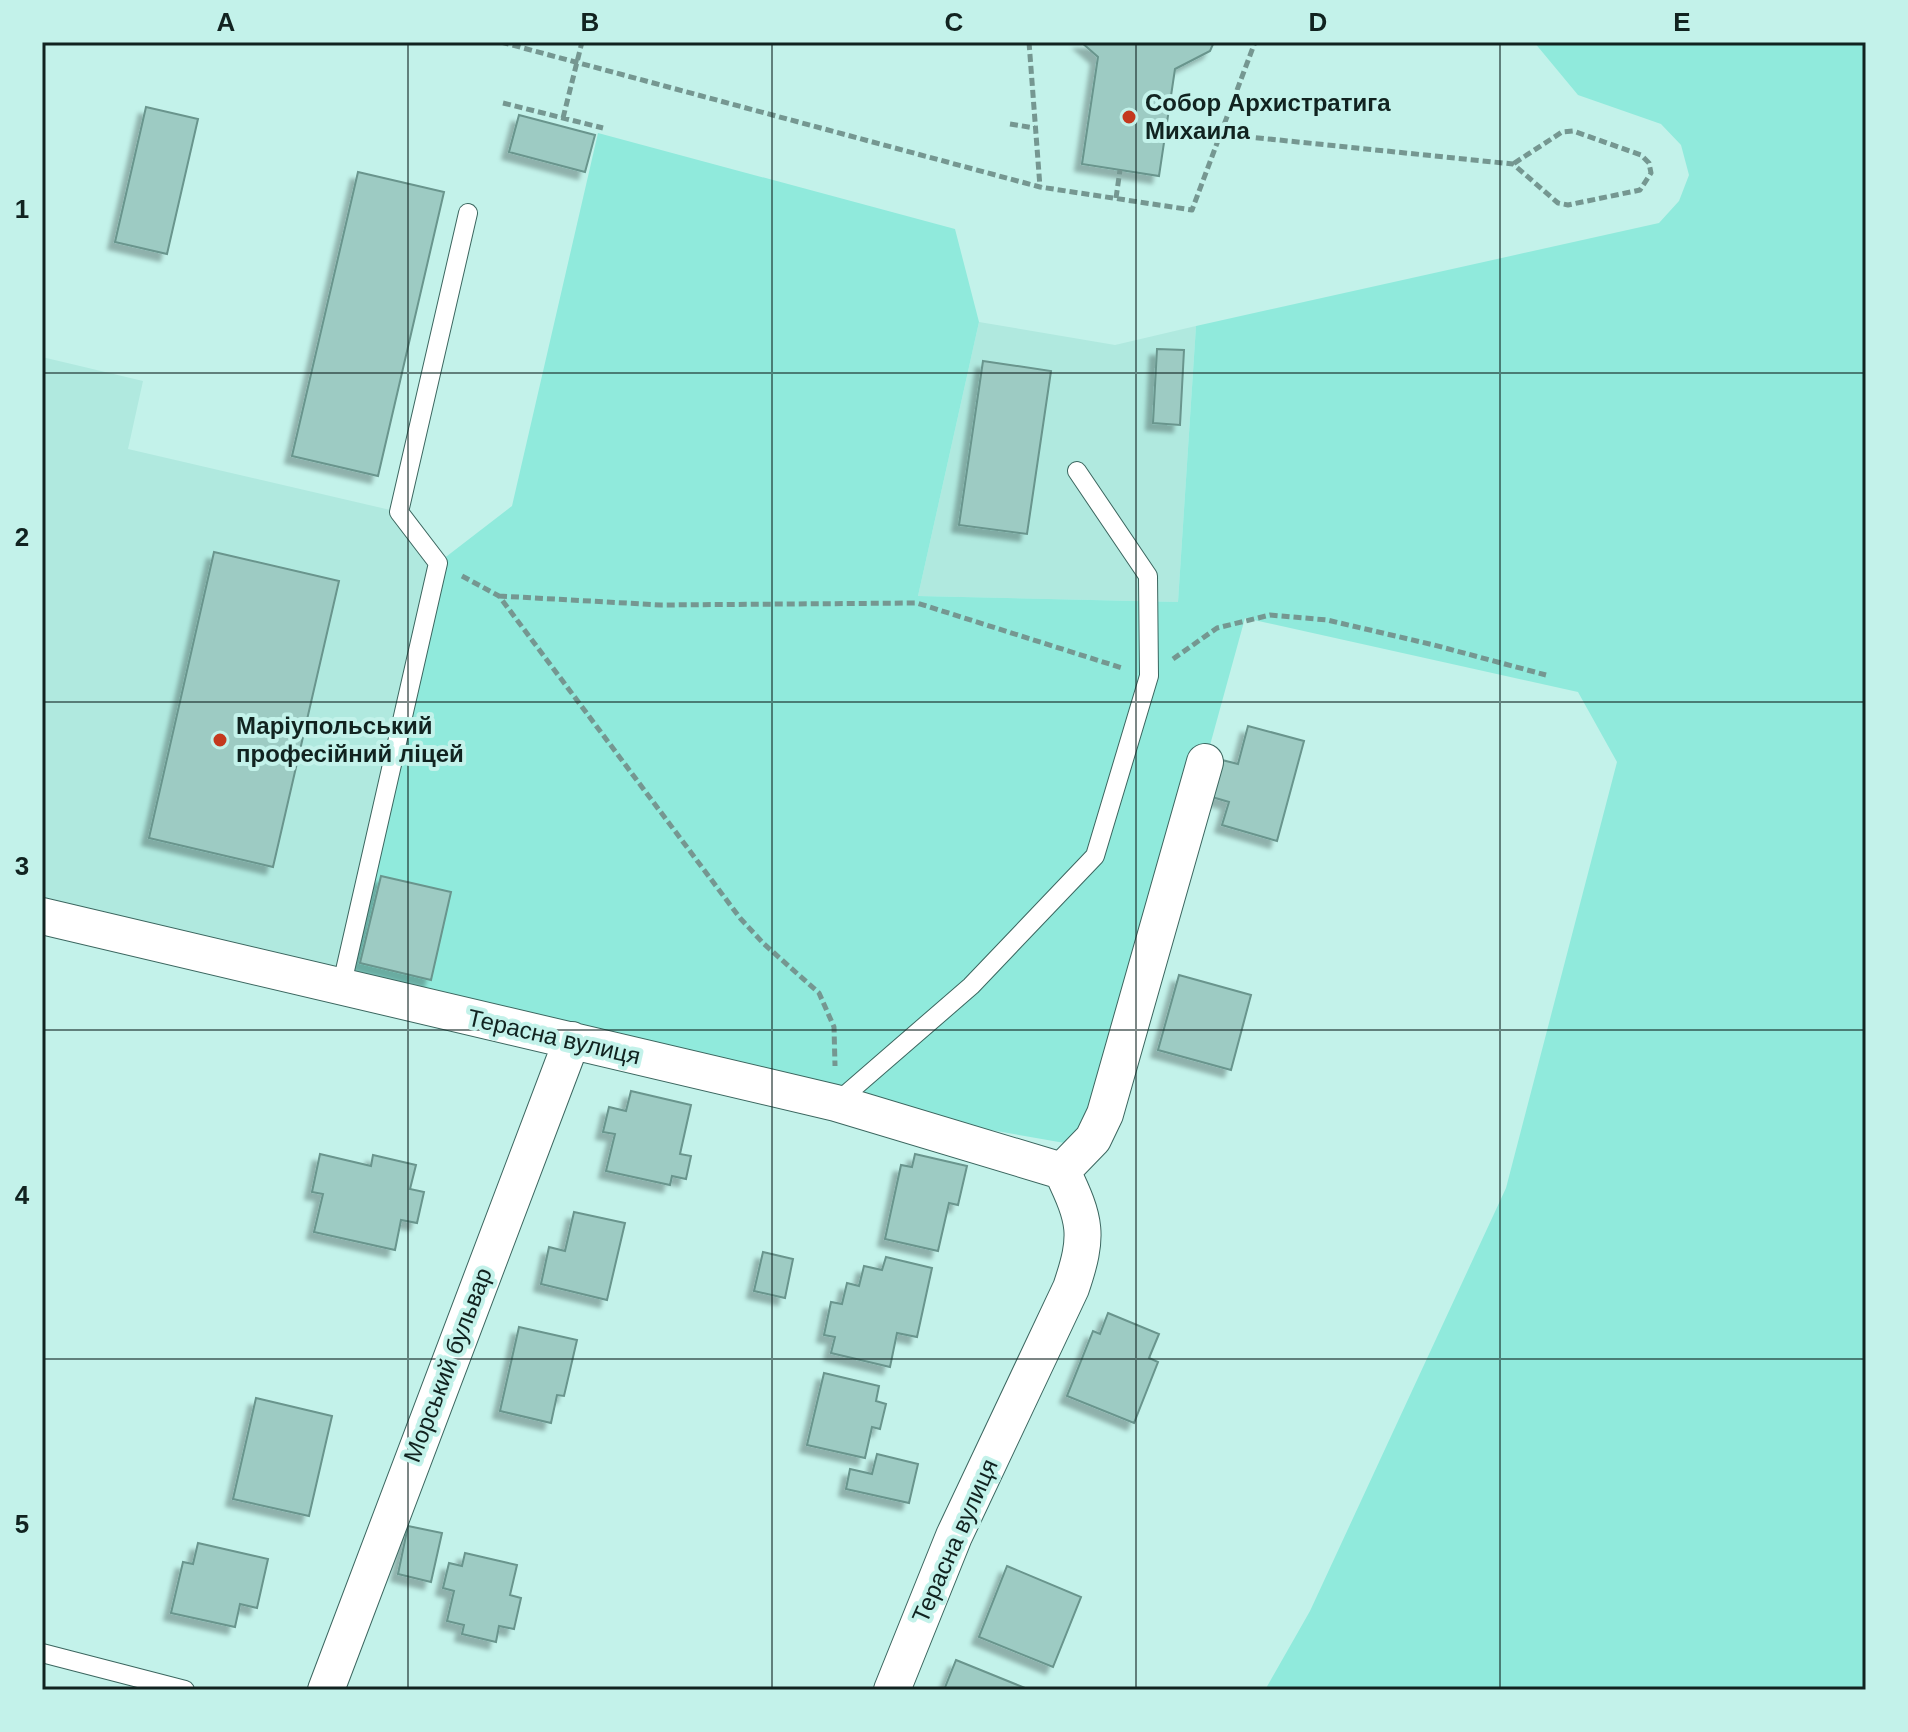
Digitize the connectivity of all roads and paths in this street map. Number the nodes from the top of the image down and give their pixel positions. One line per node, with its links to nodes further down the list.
1 (501, 42): 5 (path)
2 (582, 42): 5 (path)
3 (1029, 42): 10 (path)
4 (1255, 42): 11 (path)
5 (577, 62): 7 (path); 14 (path)
6 (503, 103): 7 (path)
7 (563, 118): 9 (path)
8 (1010, 124): 10 (path)
9 (603, 128)
10 (1035, 128): 14 (path)
11 (1220, 134): 12 (path); 15 (path)
12 (1513, 164): 12 (path)
13 (1120, 170): 15 (path)
14 (1040, 187): 15 (path)
15 (1116, 198)
16 (468, 213): 18 (lane)
17 (1077, 471): 21 (lane)
18 (438, 563): 19 (path); 24 (lane)
19 (499, 596): 21 (path); 26 (path)
20 (1546, 675): 21 (path)
21 (1149, 676): 26 (lane)
22 (1205, 762): 27 (street)
23 (42, 916): 24 (street, Терасна вулиця)
24 (341, 988): 25 (street, Терасна вулиця)
25 (572, 1040): 26 (street, Терасна вулиця); 30 (street, Морський бульвар)
26 (836, 1103): 27 (street, Терасна вулиця)
27 (1062, 1171): 31 (street, Терасна вулиця)
28 (42, 1653): 29 (lane)
29 (185, 1690)
30 (326, 1690)
31 (892, 1690)

